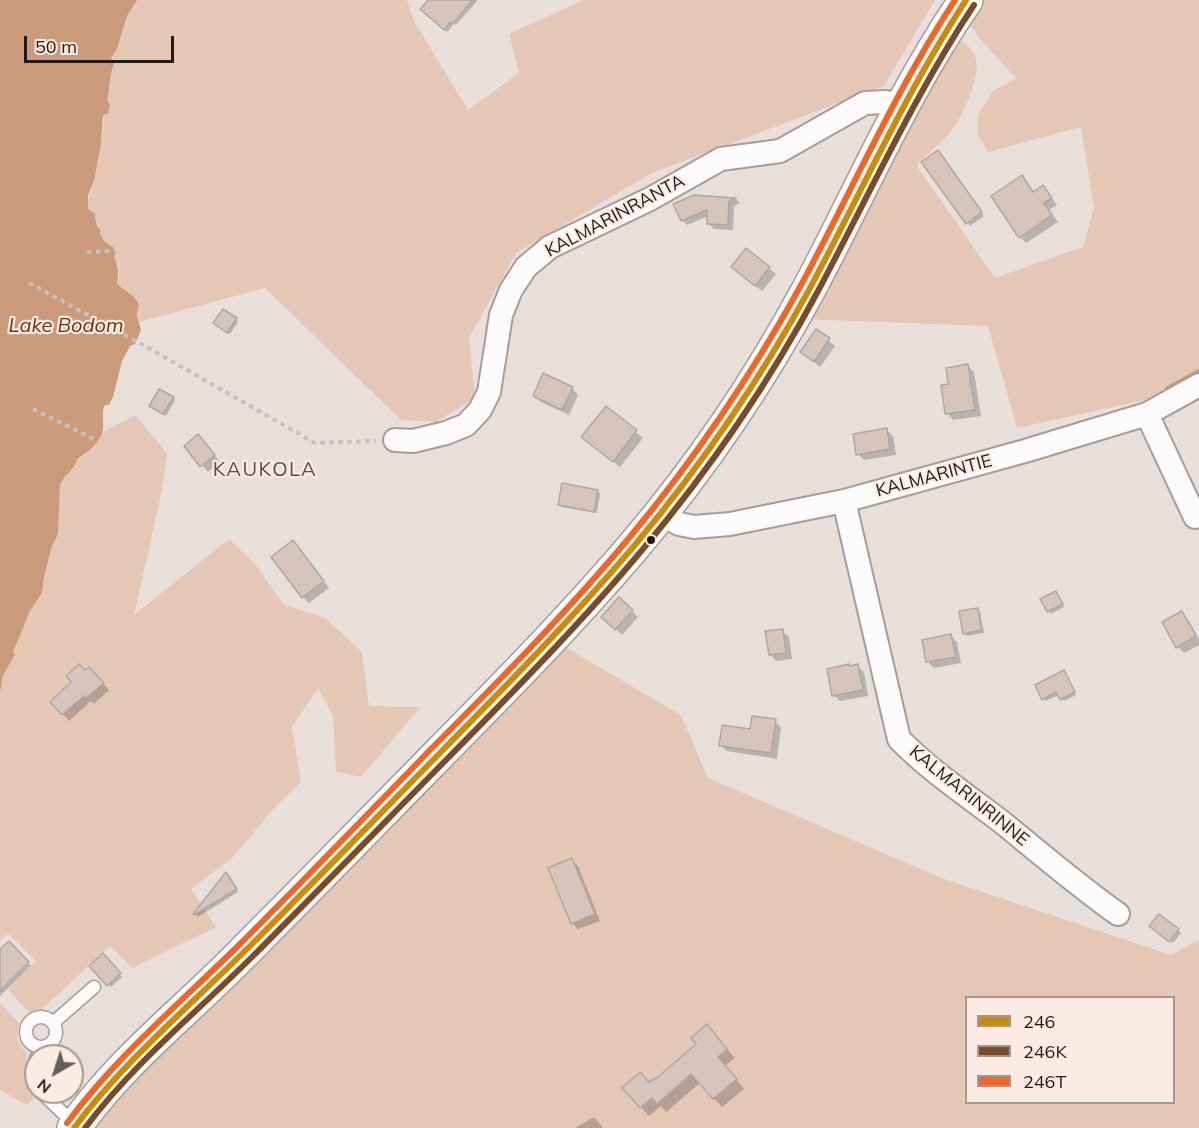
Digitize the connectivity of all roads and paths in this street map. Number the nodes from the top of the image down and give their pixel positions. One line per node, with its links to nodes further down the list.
1 (966, 0): 2 (main road)
2 (900, 106): 9 (street, KALMARINRANTA); 12 (main road)
3 (115, 251): 4 (path)
4 (87, 252)
5 (29, 283): 9 (path)
6 (1199, 385): 8 (street, KALMARINTIE)
7 (33, 409): 10 (path)
8 (1147, 414): 11 (street, KALMARINTIE); 13 (street)
9 (395, 440)
10 (98, 441)
11 (844, 501): 12 (street, KALMARINTIE); 14 (street, KALMARINRINNE)
12 (661, 513): 20 (main road)
13 (1195, 517)
14 (1118, 915)
15 (93, 987): 16 (lane)
16 (53, 1023): 17 (lane); 18 (lane)
17 (30, 1044)
18 (49, 1044)
19 (54, 1104): 20 (lane)
20 (76, 1125)

